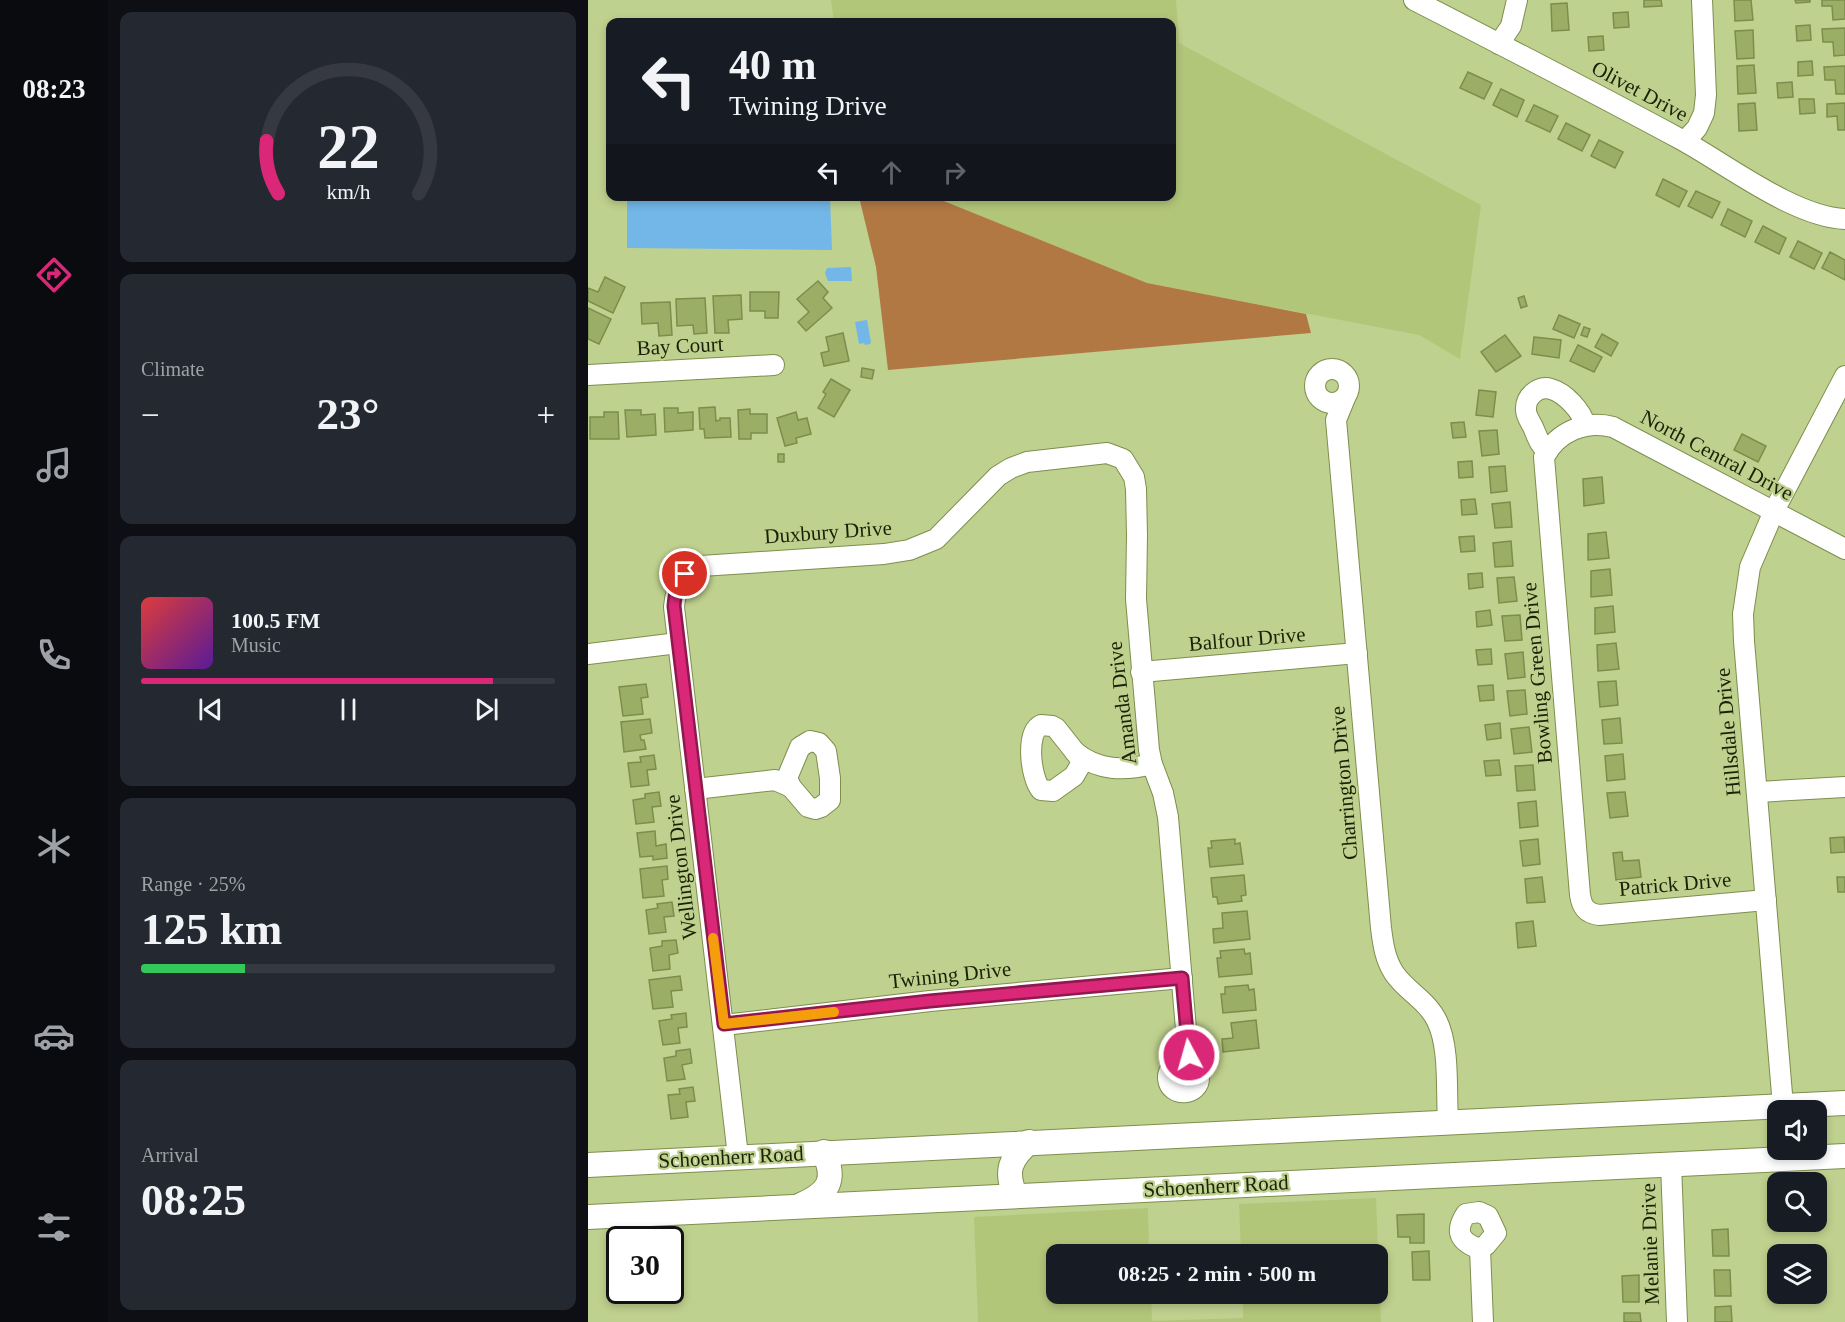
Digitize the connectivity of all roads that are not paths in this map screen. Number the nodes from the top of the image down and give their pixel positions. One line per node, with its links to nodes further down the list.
1 (1414, 0): 4 (street, Olivet Drive)
2 (1516, 0): 4 (street)
3 (1702, 0): 5 (street)
4 (1499, 44): 5 (street, Olivet Drive)
5 (1685, 141): 6 (street, Olivet Drive)
6 (1845, 219)
7 (774, 365): 8 (street, Bay Court)
8 (588, 375)
9 (1845, 376): 16 (street, Hillsdale Drive)
10 (1345, 398): 11 (street); 11 (street, Charrington Drive); 12 (street, Charrington Drive)
11 (1323, 402): 12 (street, Charrington Drive)
12 (1336, 420): 20 (street, Charrington Drive)
13 (1585, 425): 14 (street); 14 (street); 16 (street, North Central Drive)
14 (1548, 451): 32 (street, Bowling Green Drive)
15 (1123, 459): 18 (street, Duxbury Drive); 22 (street, Amanda Drive)
16 (1774, 511): 17 (street, North Central Drive); 30 (street, Hillsdale Drive)
17 (1845, 549)
18 (685, 574): 19 (street, Wellington Drive)
19 (678, 643): 21 (street); 29 (street, Wellington Drive)
20 (1357, 653): 22 (street, Balfour Drive); 40 (street, Charrington Drive)
21 (588, 654)
22 (1141, 672): 25 (street, Amanda Drive)
23 (1075, 752): 24 (street); 26 (street); 26 (street)
24 (1094, 764): 25 (street); 26 (street)
25 (1152, 764): 33 (street, Amanda Drive)
26 (1074, 776)
27 (783, 783): 27 (street); 29 (street)
28 (1845, 787): 30 (street)
29 (695, 789): 34 (street, Wellington Drive)
30 (1758, 792): 31 (street, Hillsdale Drive)
31 (1766, 900): 32 (street, Patrick Drive); 36 (street, Hillsdale Drive)
32 (1588, 912)
33 (1182, 978): 34 (street, Twining Drive); 35 (street, Amanda Drive)
34 (724, 1024): 43 (street, Wellington Drive)
35 (1185, 1065)
36 (1783, 1100)
37 (1845, 1103): 38 (main road, Schoenherr Road)
38 (1827, 1104)
39 (1767, 1107): 40 (main road, Schoenherr Road)
40 (1448, 1122): 41 (main road, Schoenherr Road)
41 (1029, 1142): 42 (main road, Schoenherr Road); 47 (main road)
42 (824, 1152): 43 (main road, Schoenherr Road); 48 (main road)
43 (738, 1156): 46 (main road, Schoenherr Road)
44 (1845, 1156): 45 (main road, Schoenherr Road)
45 (1671, 1164): 47 (main road, Schoenherr Road); 52 (street, Melanie Drive)
46 (588, 1165)
47 (1015, 1195): 48 (main road, Schoenherr Road)
48 (799, 1206): 49 (main road, Schoenherr Road)
49 (588, 1217)
50 (1480, 1249): 51 (street)
51 (1483, 1322)
52 (1677, 1322)

